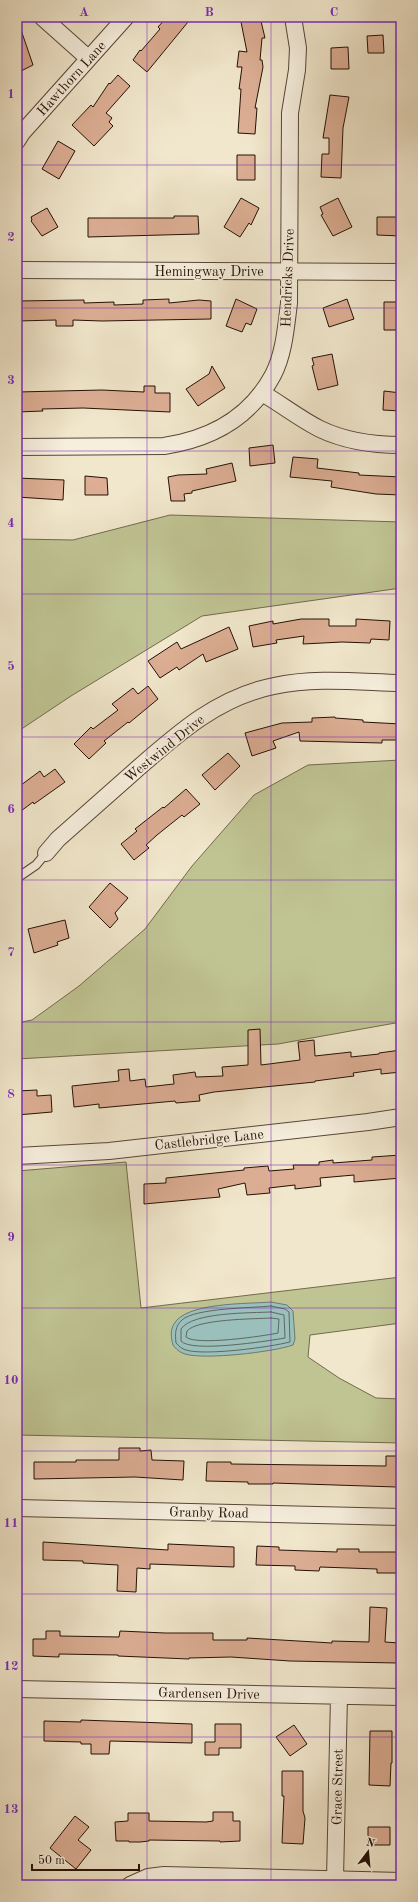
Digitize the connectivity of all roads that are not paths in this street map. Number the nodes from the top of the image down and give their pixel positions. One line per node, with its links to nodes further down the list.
1 (42, 17): 4 (street)
2 (126, 17): 4 (street, Hawthorn Lane)
3 (293, 17): 7 (street, Hendricks Drive)
4 (88, 58): 5 (street, Hawthorn Lane)
5 (17, 141)
6 (17, 270): 7 (street, Hemingway Drive)
7 (289, 272): 8 (street, Hemingway Drive); 9 (street, Hendricks Drive)
8 (401, 272)
9 (262, 393): 10 (street); 11 (street, Hendricks Drive)
10 (401, 445)
11 (17, 447)
12 (401, 683): 13 (street, Westwind Drive)
13 (46, 854): 14 (lane)
14 (17, 878)
15 (401, 1117): 16 (street, Castlebridge Lane)
16 (17, 1156)
17 (17, 1508): 18 (street, Granby Road)
18 (401, 1517)
19 (17, 1689): 20 (street, Gardensen Drive)
20 (339, 1696): 21 (street, Gardensen Drive); 22 (street, Grace Street)
21 (401, 1697)
22 (335, 1879): 23 (street); 24 (street)
23 (401, 1881)
24 (130, 1885)

